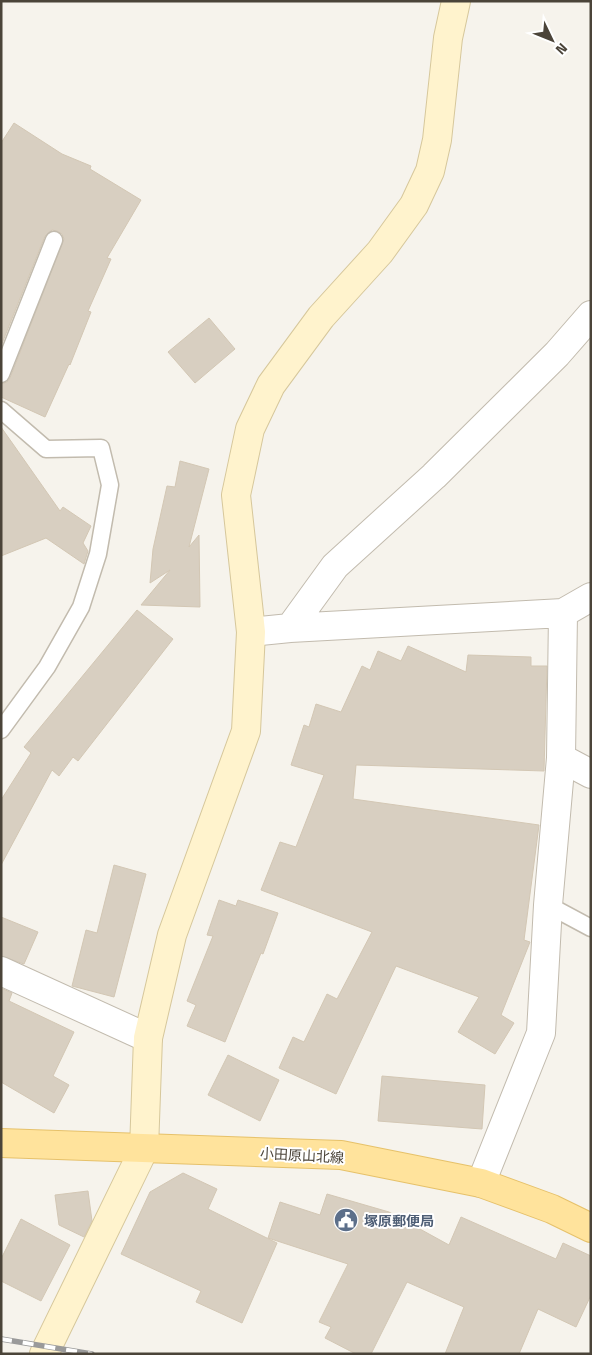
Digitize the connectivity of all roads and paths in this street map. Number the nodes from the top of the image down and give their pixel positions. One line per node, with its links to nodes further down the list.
1 (456, 1): 9 (street)
2 (54, 240): 4 (lane)
3 (591, 315): 8 (street)
4 (1, 374)
5 (1, 410): 10 (lane)
6 (591, 597): 7 (street)
7 (563, 613): 8 (street); 11 (street)
8 (290, 628): 9 (street)
9 (251, 632): 16 (street)
10 (1, 730)
11 (560, 758): 12 (street); 13 (street)
12 (591, 774)
13 (548, 905): 14 (lane); 19 (street)
14 (591, 928)
15 (1, 971): 16 (street)
16 (148, 1038): 18 (street)
17 (1, 1143): 18 (main road, 小田原山北線)
18 (144, 1149): 19 (main road, 小田原山北線); 21 (street)
19 (481, 1183): 20 (main road, 小田原山北線)
20 (591, 1228)
21 (44, 1354)

